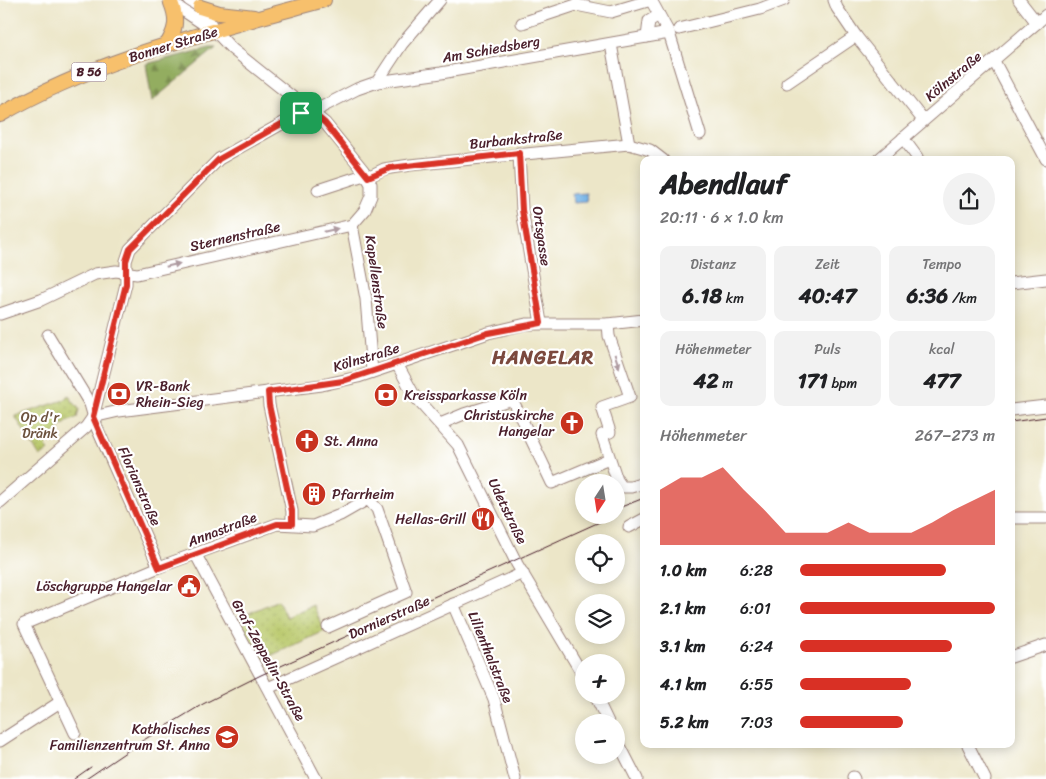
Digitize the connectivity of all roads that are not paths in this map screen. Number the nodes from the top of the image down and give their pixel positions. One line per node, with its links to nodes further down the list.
1 (324, 0): 10 (main road, Bonner Straße / B 56)
2 (440, 0): 20 (street)
3 (784, 0): 14 (street)
4 (834, 0): 15 (street)
5 (1019, 0): 12 (street)
6 (169, 2): 13 (street); 18 (main road)
7 (195, 4): 10 (main road); 13 (street)
8 (659, 15): 11 (street, Am Schiedsberg); 14 (street, Am Schiedsberg); 16 (street)
9 (1046, 15): 12 (street, Kölnstraße)
10 (257, 18): 13 (main road, Bonner Straße / B 56)
11 (522, 23)
12 (1037, 23): 19 (street, Kölnstraße)
13 (215, 31): 18 (main road, Bonner Straße / B 56); 22 (street)
14 (674, 31): 16 (street, Am Schiedsberg); 25 (street, Am Schiedsberg)
15 (856, 36): 21 (street); 24 (street)
16 (647, 37): 17 (street, Am Schiedsberg)
17 (611, 44): 20 (street, Am Schiedsberg); 27 (street)
18 (166, 46): 23 (main road, Bonner Straße / B 56)
19 (994, 60): 24 (street, Kölnstraße); 32 (street)
20 (377, 82): 22 (street, Am Schiedsberg)
21 (788, 83)
22 (311, 112): 33 (street); 36 (street, Am Schiedsberg)
23 (0, 115)
24 (923, 120): 26 (street, Kölnstraße)
25 (700, 134)
26 (903, 138): 30 (street, Kölnstraße); 31 (street)
27 (629, 144): 28 (street, Burbankstraße); 29 (street, Burbankstraße)
28 (519, 153): 33 (street, Burbankstraße); 41 (street, Ortsgasse)
29 (658, 156)
30 (883, 156)
31 (916, 156)
32 (1046, 159)
33 (368, 176): 34 (street, Burbankstraße); 35 (street, Kapellenstraße)
34 (318, 190)
35 (352, 225): 36 (street, Sternenstraße, one-way to 35); 45 (street, Kapellenstraße)
36 (125, 273): 39 (street, Sternenstraße); 49 (street, Am Schiedsberg)
37 (1046, 279): 38 (street)
38 (1015, 283)
39 (0, 314)
40 (640, 320): 42 (street, Kölnstraße)
41 (541, 323): 42 (street, Kölnstraße); 44 (street, Kölnstraße)
42 (608, 324): 51 (street, one-way to 51)
43 (48, 335): 49 (street)
44 (397, 364): 45 (street, Kölnstraße); 50 (street, Udetstraße)
45 (372, 372): 46 (street, Kölnstraße)
46 (268, 392): 49 (street, Kölnstraße); 57 (street)
47 (1046, 406): 48 (street)
48 (1015, 410)
49 (93, 417): 53 (street); 60 (street, Florianstraße)
50 (440, 424): 51 (street); 61 (street, Udetstraße)
51 (609, 459): 52 (street)
52 (640, 484)
53 (0, 502)
54 (1015, 518): 55 (street)
55 (1046, 518)
56 (640, 521): 58 (street)
57 (292, 524): 59 (street, Annastraße); 63 (street, Annastraße)
58 (629, 527)
59 (196, 555): 60 (street, Annastraße); 67 (street, Graf-Zeppelin-Straße)
60 (159, 568): 68 (street, Annastraße)
61 (523, 573): 62 (street, Dornierstraße); 66 (street, Udetstraße)
62 (453, 604): 67 (street, Dornierstraße); 74 (street, Lilienthalstraße)
63 (328, 627)
64 (1046, 645): 65 (street)
65 (1015, 656)
66 (575, 662)
67 (268, 688): 73 (street, Graf-Zeppelin-Straße)
68 (60, 702): 69 (street); 70 (street)
69 (75, 733)
70 (0, 741)
71 (970, 748): 76 (street)
72 (625, 756): 75 (street)
73 (316, 779)
74 (514, 779)
75 (637, 779)
76 (985, 779)

